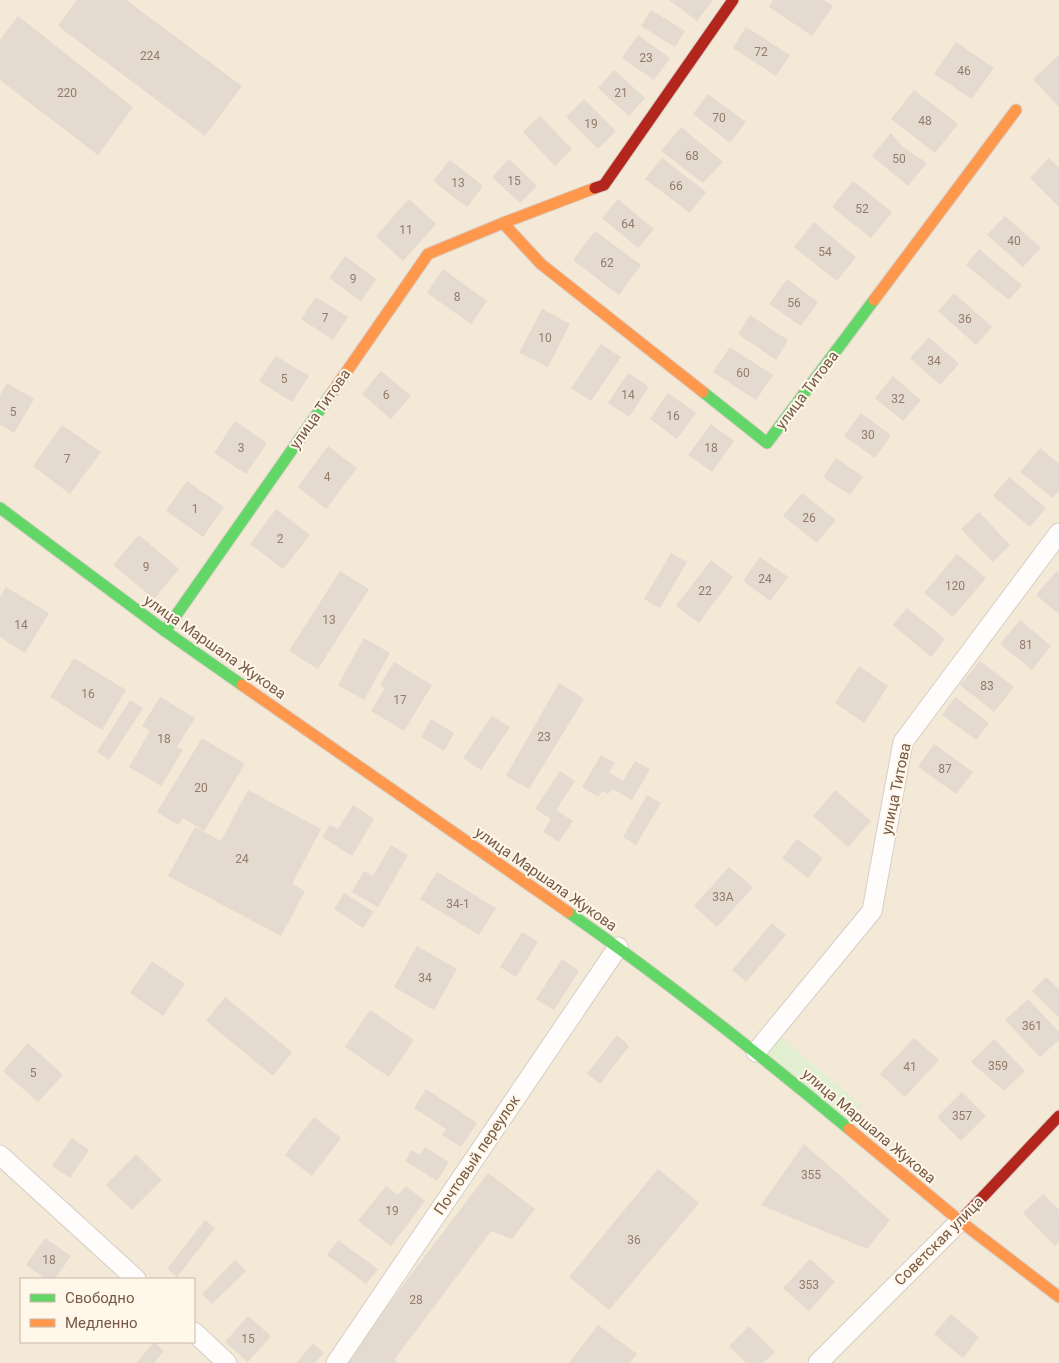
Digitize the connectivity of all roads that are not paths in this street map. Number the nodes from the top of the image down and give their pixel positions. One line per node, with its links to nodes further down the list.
1 (733, 0): 3 (street, улица Титова)
2 (1016, 110): 3 (street, улица Титова)
3 (503, 223): 6 (street, улица Титова)
4 (0, 508): 6 (street, улица Маршала Жукова)
5 (1059, 534): 8 (street, улица Титова)
6 (164, 631): 7 (street, улица Маршала Жукова)
7 (618, 947): 8 (street, улица Маршала Жукова); 16 (street, Почтовый переулок)
8 (756, 1052): 11 (street, улица Маршала Жукова)
9 (1059, 1116): 11 (street, Советская улица)
10 (0, 1155): 12 (street)
11 (960, 1221): 13 (street, улица Маршала Жукова); 17 (street, Советская улица)
12 (135, 1278)
13 (1059, 1297)
14 (195, 1333): 15 (street)
15 (227, 1363)
16 (336, 1363)
17 (818, 1363)

